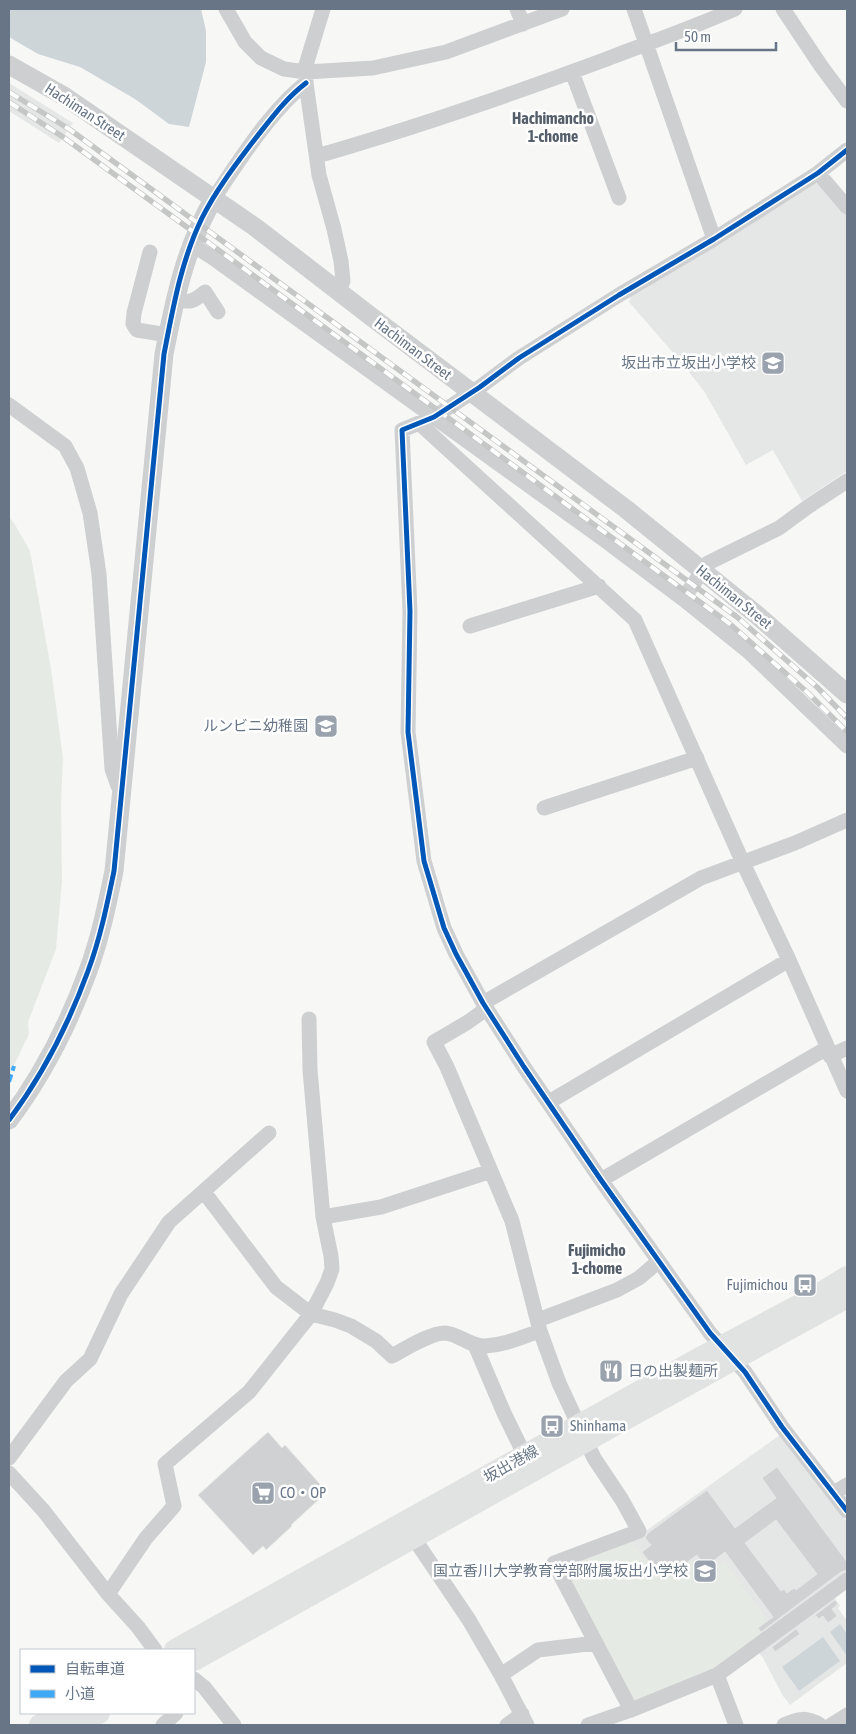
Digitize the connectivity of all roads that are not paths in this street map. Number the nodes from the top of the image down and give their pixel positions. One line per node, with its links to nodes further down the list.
1 (226, 9): 12 (street)
2 (323, 9): 12 (street)
3 (517, 9): 8 (street)
4 (562, 9): 8 (street)
5 (634, 9): 9 (street)
6 (735, 9): 9 (street)
7 (783, 9): 13 (street)
8 (523, 24): 12 (street)
9 (646, 44): 11 (street); 20 (street)
10 (9, 65): 17 (street, Hachiman Street)
11 (572, 72): 15 (street); 18 (street)
12 (306, 78): 15 (street); 17 (street)
13 (847, 101)
14 (847, 150): 16 (street)
15 (317, 156): 23 (street)
16 (818, 173): 19 (street); 20 (street)
17 (214, 198): 21 (street); 23 (street, Hachiman Street)
18 (619, 198)
19 (847, 207)
20 (714, 239): 27 (street)
21 (191, 244): 24 (street); 29 (street)
22 (150, 252): 26 (street)
23 (339, 292): 27 (street, Hachiman Street)
24 (175, 299): 25 (street); 26 (street)
25 (218, 312)
26 (168, 335): 39 (street)
27 (471, 393): 29 (street); 32 (street, Hachiman Street)
28 (9, 405): 39 (street)
29 (434, 417): 30 (street); 34 (street)
30 (420, 424): 33 (street); 44 (street)
31 (847, 481): 32 (street)
32 (703, 571): 34 (street); 36 (street, Hachiman Street)
33 (599, 586): 35 (street); 38 (street)
34 (684, 599): 37 (street)
35 (470, 626)
36 (847, 694)
37 (847, 746)
38 (697, 758): 40 (street); 42 (street)
39 (123, 788): 50 (street)
40 (544, 808)
41 (847, 820): 42 (street)
42 (742, 863): 43 (street); 44 (street)
43 (789, 960): 47 (street); 49 (street)
44 (484, 1006): 49 (street); 52 (street)
45 (309, 1019): 55 (street)
46 (847, 1048): 47 (street)
47 (829, 1052): 48 (street); 53 (street)
48 (847, 1092)
49 (549, 1102): 53 (street)
50 (9, 1120)
51 (269, 1133): 54 (street)
52 (491, 1171): 55 (street); 60 (street)
53 (602, 1180): 56 (street)
54 (204, 1192): 59 (street); 65 (street)
55 (323, 1216): 59 (street)
56 (659, 1261): 60 (street); 62 (street)
57 (847, 1277): 62 (main road, 坂出港線)
58 (847, 1297): 62 (main road, 坂出港線)
59 (310, 1314): 61 (street); 72 (street)
60 (539, 1325): 61 (street); 63 (street)
61 (475, 1345): 64 (street)
62 (723, 1348): 63 (main road, 坂出港線); 68 (street)
63 (583, 1433): 64 (main road, 坂出港線); 70 (main road, 坂出港線); 73 (street)
64 (526, 1456): 70 (main road, 坂出港線)
65 (9, 1458)
66 (9, 1473): 72 (street)
67 (847, 1485): 68 (street)
68 (834, 1493): 69 (street)
69 (847, 1511)
70 (408, 1530): 75 (main road, 坂出港線); 76 (main road, 坂出港線); 77 (street)
71 (847, 1580): 78 (street)
72 (108, 1594): 74 (street)
73 (596, 1643): 77 (street); 80 (street)
74 (154, 1649)
75 (177, 1649)
76 (195, 1659)
77 (501, 1675): 85 (street)
78 (717, 1675): 80 (street); 92 (street)
79 (197, 1688): 89 (street)
80 (631, 1710): 91 (street)
81 (61, 1714): 86 (main road)
82 (97, 1714): 87 (main road)
83 (175, 1714): 88 (street)
84 (847, 1715): 95 (street)
85 (524, 1720): 90 (street)
86 (40, 1725)
87 (76, 1725)
88 (163, 1725)
89 (234, 1725)
90 (507, 1725)
91 (588, 1725)
92 (736, 1725)
93 (784, 1725): 94 (street)
94 (820, 1725)
95 (831, 1725)

